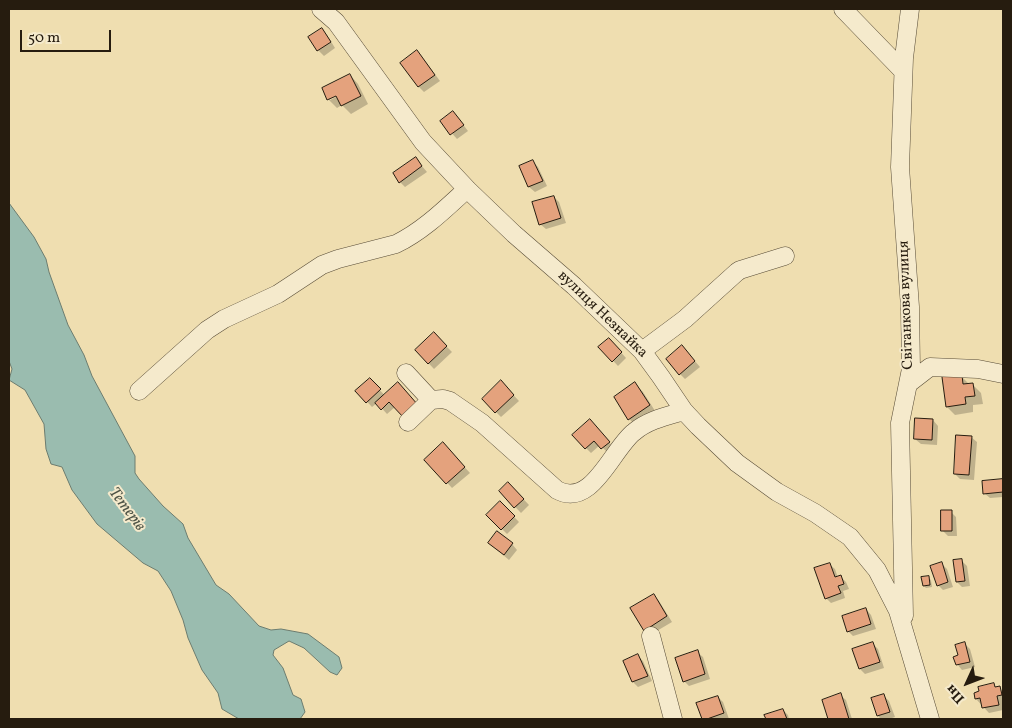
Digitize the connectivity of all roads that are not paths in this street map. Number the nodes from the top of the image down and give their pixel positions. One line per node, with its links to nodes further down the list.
1 (321, 9): 5 (street, вулиця Незнайка)
2 (843, 9): 4 (street)
3 (910, 9): 4 (street, Світанкова вулиця)
4 (903, 71): 10 (street, Світанкова вулиця)
5 (467, 188): 7 (street, вулиця Незнайка); 11 (street)
6 (785, 256): 7 (street)
7 (642, 351): 13 (street, вулиця Незнайка)
8 (406, 373): 12 (street)
9 (1003, 374): 10 (street)
10 (908, 384): 15 (street, Світанкова вулиця)
11 (138, 392)
12 (431, 400): 13 (street); 14 (street)
13 (684, 411): 15 (street, вулиця Незнайка)
14 (408, 422)
15 (904, 632): 18 (street, вулиця Незнайка)
16 (651, 636): 17 (street)
17 (673, 719)
18 (930, 719)

